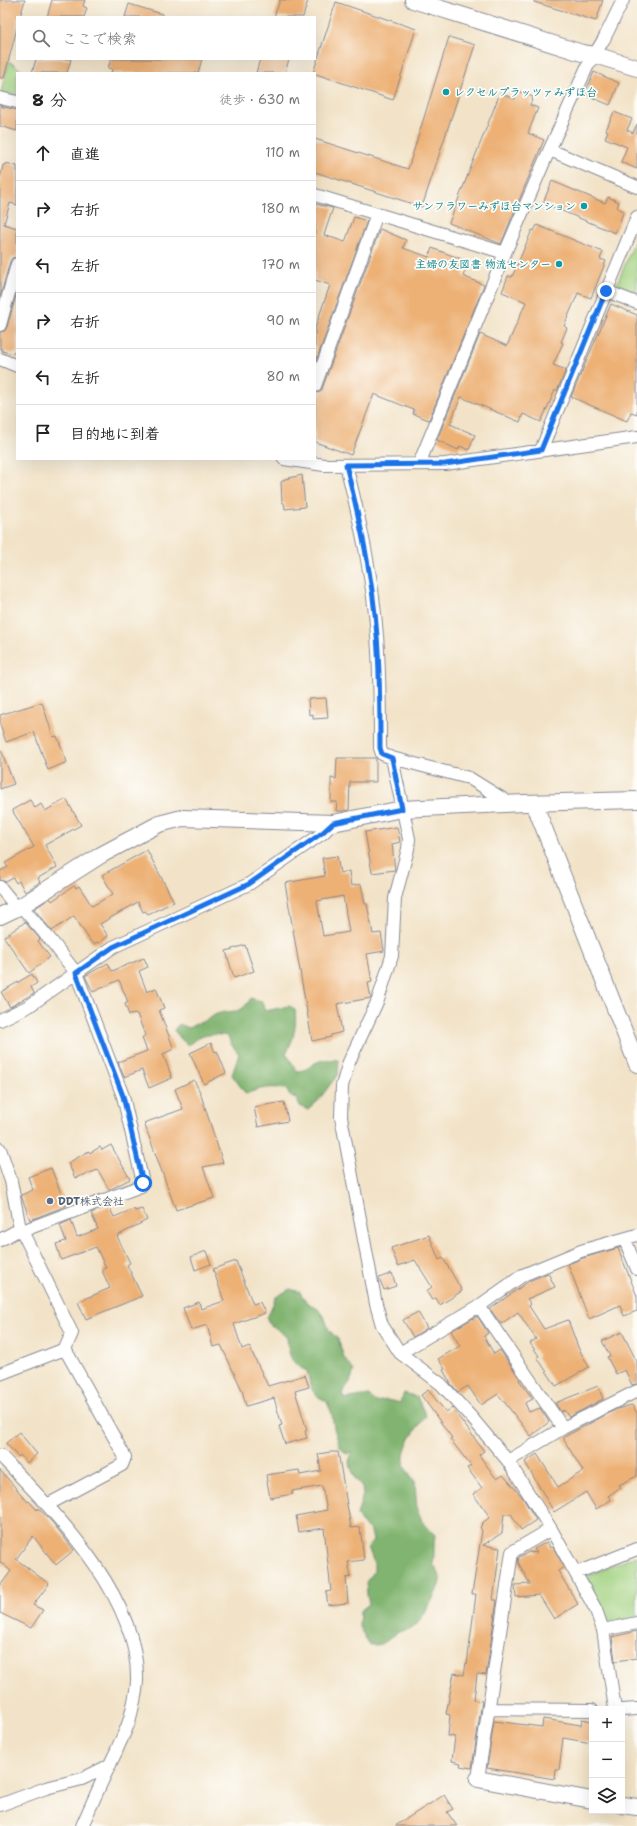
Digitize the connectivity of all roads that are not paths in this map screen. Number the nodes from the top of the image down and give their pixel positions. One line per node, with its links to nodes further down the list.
1 (413, 0): 3 (street)
2 (623, 0): 3 (street)
3 (595, 55): 4 (street); 7 (street)
4 (637, 68)
5 (0, 98): 6 (street)
6 (16, 102)
7 (550, 150): 8 (street); 12 (street)
8 (637, 187)
9 (316, 195): 10 (street)
10 (377, 214): 12 (street); 19 (street)
11 (637, 217): 14 (street)
12 (505, 253): 23 (street)
13 (16, 268): 16 (street)
14 (606, 291): 15 (street); 21 (street)
15 (637, 303)
16 (0, 325)
17 (0, 359): 18 (street)
18 (16, 366)
19 (316, 383)
20 (637, 437): 21 (street)
21 (541, 450): 23 (street)
22 (287, 460): 24 (street)
23 (419, 464): 24 (street)
24 (346, 465): 25 (street)
25 (392, 758): 28 (street); 29 (street)
26 (637, 800): 27 (street)
27 (534, 803): 28 (street); 36 (street)
28 (511, 804): 29 (street)
29 (402, 809): 30 (street); 45 (street)
30 (333, 823): 32 (street); 34 (street)
31 (0, 887): 32 (street)
32 (19, 907): 33 (street); 34 (street)
33 (0, 916)
34 (76, 973): 35 (street); 38 (street)
35 (0, 1020)
36 (637, 1064)
37 (0, 1148): 38 (street)
38 (21, 1230): 40 (street); 44 (street)
39 (637, 1235): 41 (street)
40 (0, 1240)
41 (625, 1240): 42 (street); 43 (street)
42 (637, 1269)
43 (478, 1306): 45 (street); 48 (street)
44 (65, 1349): 46 (street); 51 (street)
45 (400, 1353): 50 (street)
46 (0, 1374)
47 (637, 1391): 48 (street)
48 (563, 1428): 50 (street)
49 (0, 1455): 51 (street)
50 (508, 1461): 52 (street)
51 (47, 1505): 62 (street)
52 (551, 1529): 54 (street); 58 (street)
53 (637, 1549): 54 (street)
54 (576, 1573): 56 (street)
55 (637, 1623): 56 (street)
56 (602, 1630): 57 (street)
57 (615, 1706)
58 (489, 1709): 60 (street); 63 (street)
59 (637, 1709): 61 (street)
60 (589, 1710)
61 (625, 1710)
62 (110, 1765): 65 (street); 68 (street)
63 (478, 1779): 64 (street)
64 (589, 1799)
65 (0, 1805)
66 (625, 1805): 67 (street)
67 (637, 1807)
68 (82, 1826)

